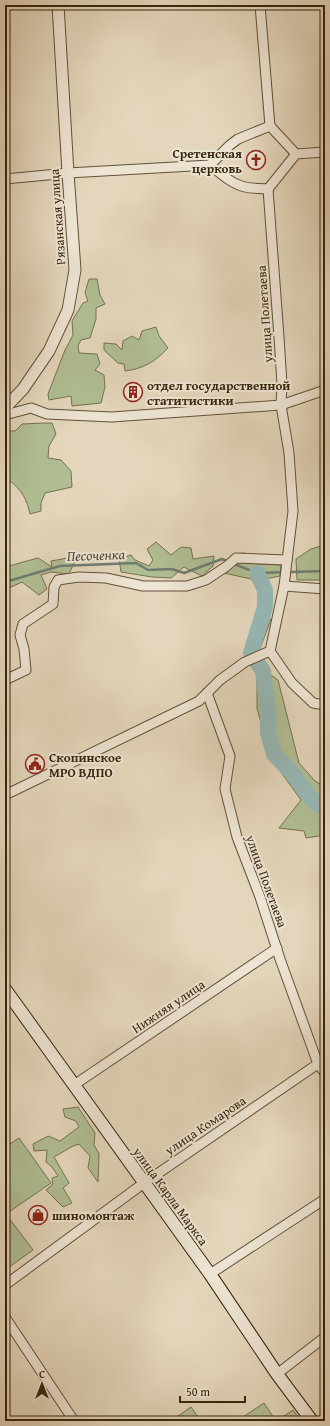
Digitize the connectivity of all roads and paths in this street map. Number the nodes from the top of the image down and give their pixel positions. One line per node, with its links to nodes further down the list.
1 (58, 5): 7 (street, Рязанская улица)
2 (260, 5): 3 (street)
3 (270, 126): 5 (street); 6 (street)
4 (325, 152): 5 (street)
5 (296, 154): 9 (street)
6 (210, 165): 7 (street); 9 (street)
7 (68, 174): 8 (street); 12 (street, Рязанская улица)
8 (5, 179)
9 (268, 189): 11 (street, улица Полетаева)
10 (325, 390): 11 (street)
11 (281, 405): 13 (street); 14 (street, улица Полетаева)
12 (5, 408)
13 (5, 415)
14 (287, 560): 15 (street, улица Полетаева); 18 (street)
15 (284, 586): 16 (street); 17 (street, улица Полетаева)
16 (325, 589)
17 (270, 651): 19 (street); 20 (street)
18 (5, 680)
19 (207, 693): 21 (street); 22 (street, улица Полетаева)
20 (325, 705)
21 (5, 795)
22 (277, 948): 24 (street, улица Полетаева); 26 (street, Нижняя улица)
23 (5, 989): 26 (main road, улица Карла Маркса)
24 (322, 1061): 25 (street, улица Полетаева); 27 (street, улица Комарова)
25 (325, 1073)
26 (74, 1085): 27 (main road, улица Карла Маркса)
27 (144, 1183): 29 (main road, улица Карла Маркса); 30 (street, улица Комарова)
28 (325, 1199): 29 (street)
29 (210, 1274): 33 (main road, улица Карла Маркса)
30 (5, 1285)
31 (5, 1317): 34 (street)
32 (325, 1337): 33 (street)
33 (277, 1374): 35 (main road, улица Карла Маркса)
34 (74, 1421)
35 (312, 1421)

